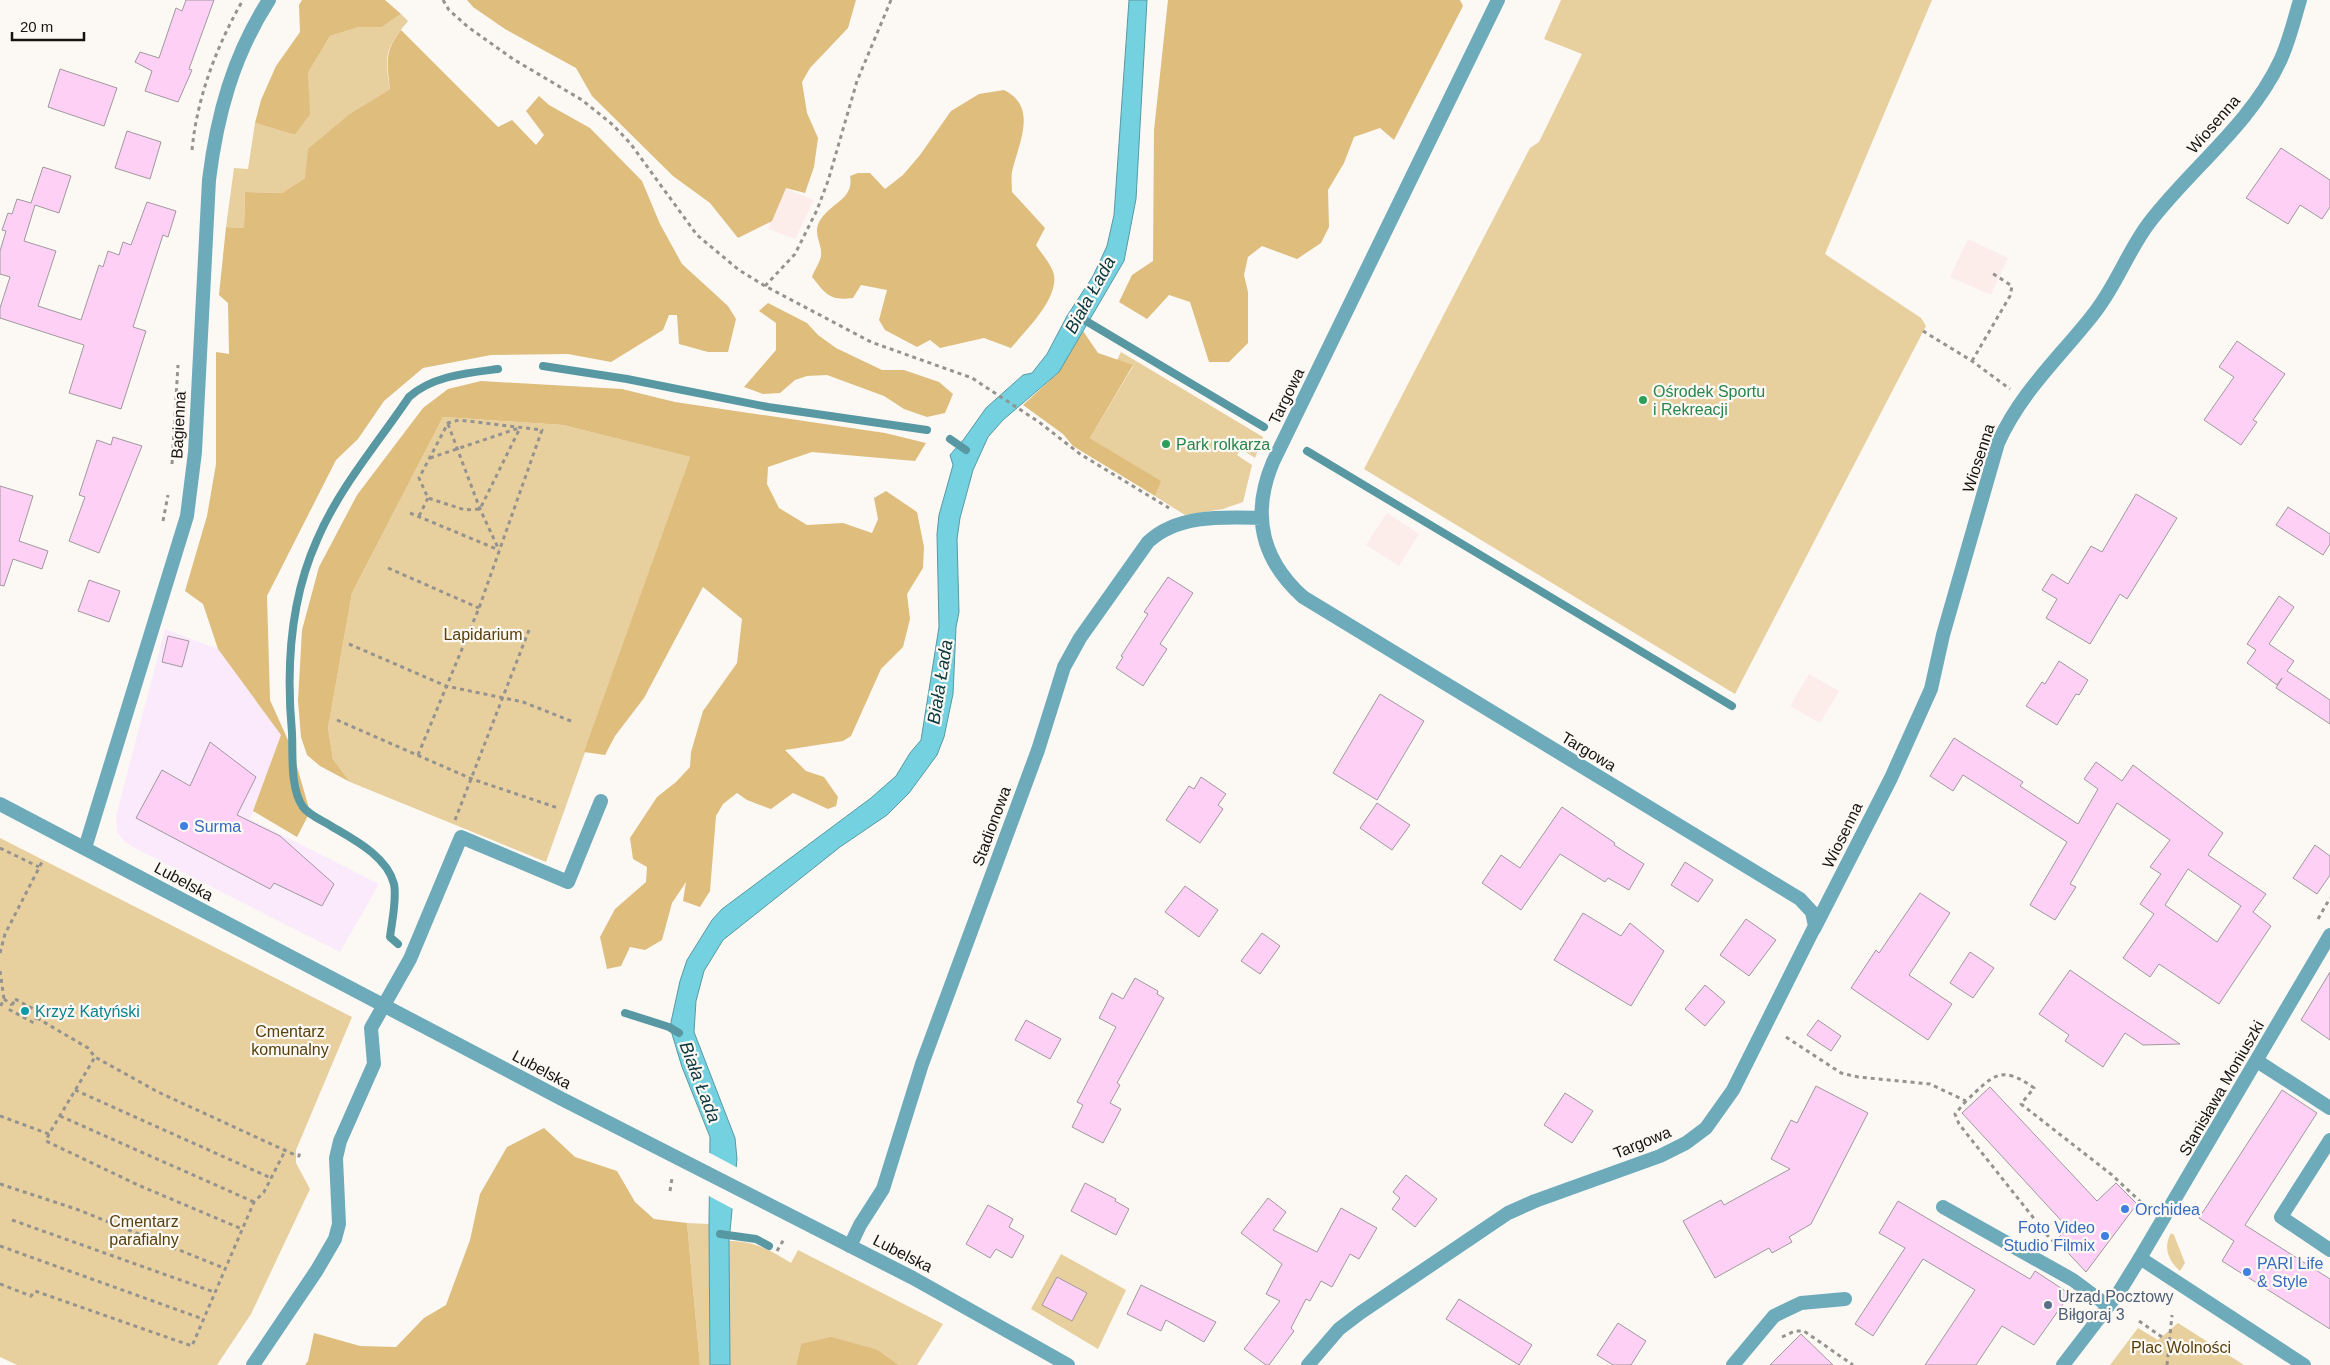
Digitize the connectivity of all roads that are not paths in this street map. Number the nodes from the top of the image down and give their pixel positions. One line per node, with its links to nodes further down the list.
1 (268, 0): 7 (street, Bagienna)
2 (1498, 0): 4 (street, Targowa)
3 (2300, 0): 8 (street, Wiosenna)
4 (1262, 518): 8 (street, Targowa); 15 (street, Stadionowa)
5 (601, 801): 10 (street)
6 (0, 804): 7 (street, Lubelska)
7 (85, 848): 10 (street, Lubelska)
8 (1814, 929): 22 (street, Targowa)
9 (2330, 935): 11 (street, Stanisława Moniuszki)
10 (383, 1005): 15 (street, Lubelska); 20 (street)
11 (2257, 1061): 12 (street); 17 (street, Stanisława Moniuszki)
12 (2330, 1108)
13 (2330, 1140): 16 (street)
14 (1943, 1207): 19 (street)
15 (850, 1246): 21 (street, Lubelska)
16 (2330, 1250)
17 (2140, 1258): 19 (street); 25 (street)
18 (1845, 1299): 23 (street)
19 (2108, 1306): 24 (street)
20 (253, 1365)
21 (1068, 1365)
22 (1308, 1365)
23 (1733, 1365)
24 (2063, 1365)
25 (2304, 1365)

